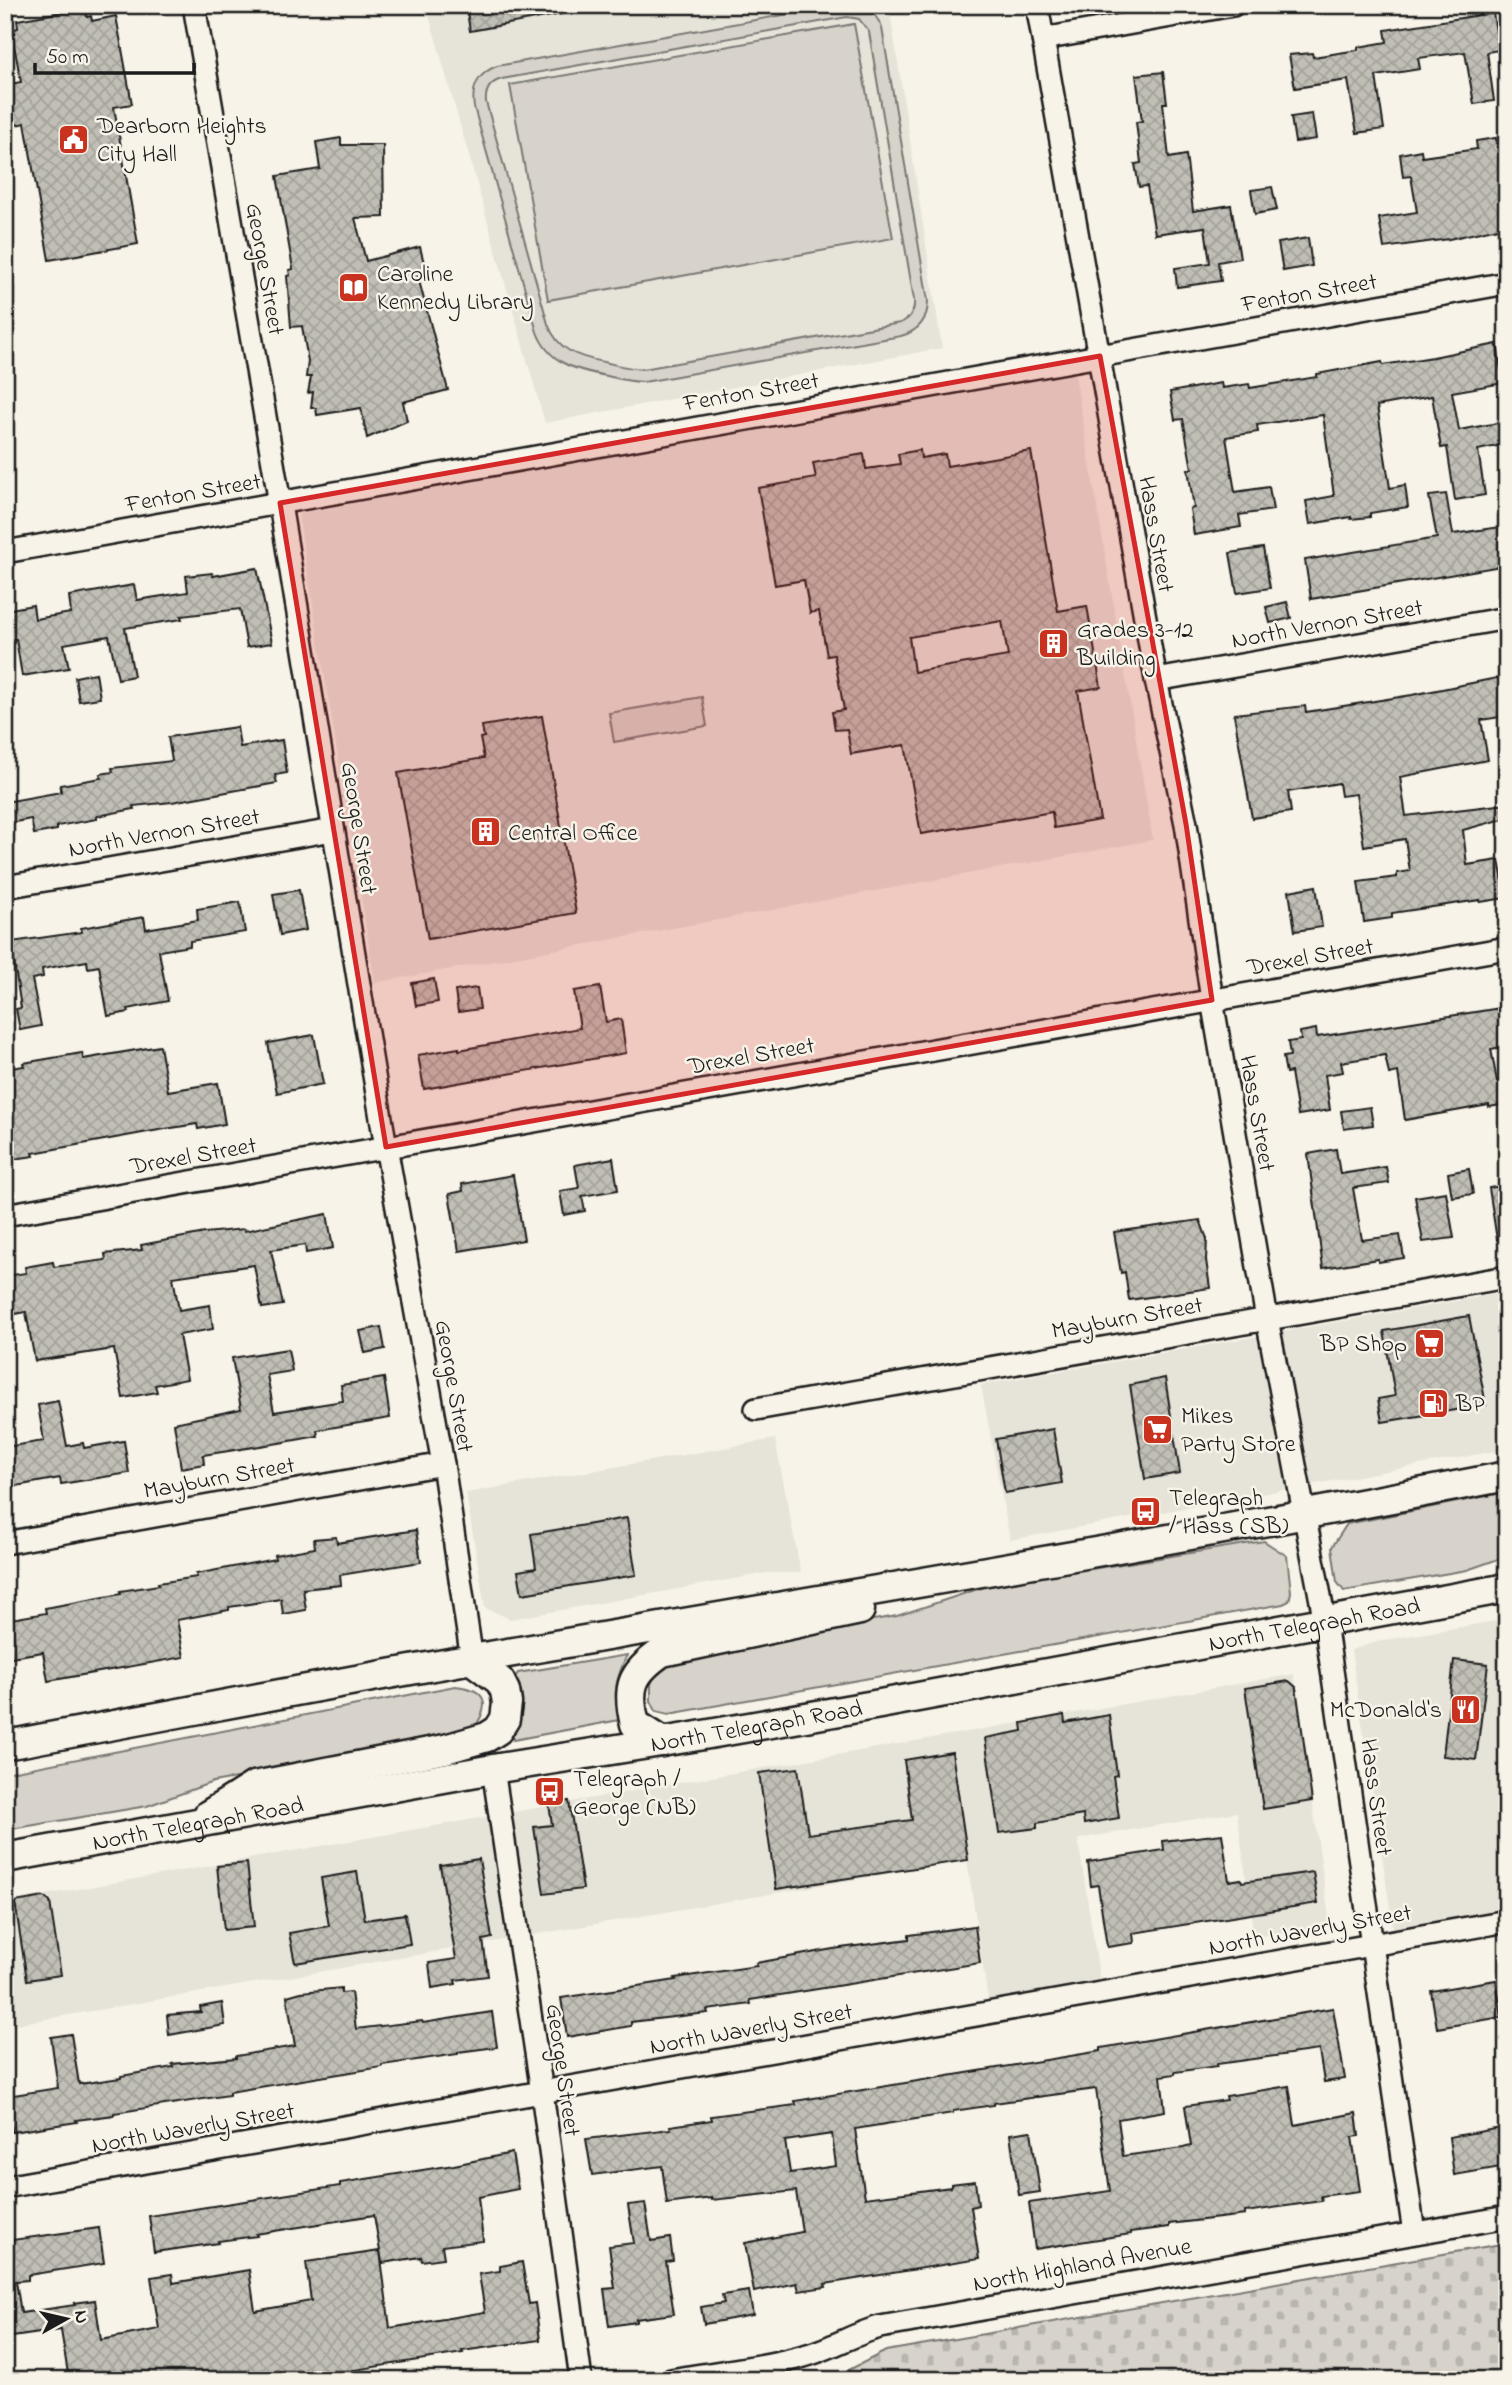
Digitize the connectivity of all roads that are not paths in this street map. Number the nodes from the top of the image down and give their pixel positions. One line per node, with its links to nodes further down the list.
1 (194, 5): 7 (street, George Street)
2 (1037, 5): 4 (street, Hass Street)
3 (1233, 5): 4 (street)
4 (1043, 39): 6 (street, Hass Street)
5 (1507, 283): 6 (street, Fenton Street)
6 (1100, 356): 7 (street, Fenton Street); 10 (street, Hass Street)
7 (280, 503): 8 (street, Fenton Street); 11 (street, George Street)
8 (5, 552)
9 (1507, 618): 10 (street, North Vernon Street)
10 (1156, 680): 14 (street, Hass Street)
11 (333, 830): 12 (street, North Vernon Street); 15 (street, George Street)
12 (5, 887)
13 (1507, 948): 14 (street, Drexel Street)
14 (1212, 1000): 15 (street, Drexel Street); 18 (street, Hass Street)
15 (386, 1147): 16 (street, Drexel Street); 20 (street, George Street)
16 (5, 1215)
17 (1507, 1277): 18 (street, Mayburn Street)
18 (1267, 1319): 19 (street, Mayburn Street); 22 (street, Hass Street)
19 (756, 1409)
20 (443, 1464): 23 (street, Mayburn Street); 27 (street, George Street)
21 (1507, 1476): 22 (main road)
22 (1303, 1514): 24 (main road); 26 (street, Hass Street)
23 (5, 1543)
24 (919, 1582): 27 (main road); 28 (main road)
25 (1503, 1586): 26 (main road, North Telegraph Road)
26 (1325, 1622): 28 (main road, North Telegraph Road); 34 (street, Hass Street)
27 (472, 1660): 29 (main road); 31 (main road)
28 (663, 1742): 30 (main road, North Telegraph Road)
29 (11, 1746)
30 (493, 1769): 31 (main road, North Telegraph Road); 35 (street, George Street)
31 (196, 1822): 32 (main road, North Telegraph Road)
32 (5, 1858)
33 (1507, 1921): 34 (street, North Waverly Street)
34 (1372, 1944): 35 (street, North Waverly Street); 38 (street, Hass Street)
35 (541, 2092): 36 (street, North Waverly Street); 39 (street, George Street)
36 (5, 2187)
37 (1507, 2217): 38 (street, North Highland Avenue)
38 (1414, 2233): 40 (street, North Highland Avenue)
39 (581, 2380)
40 (671, 2380)

